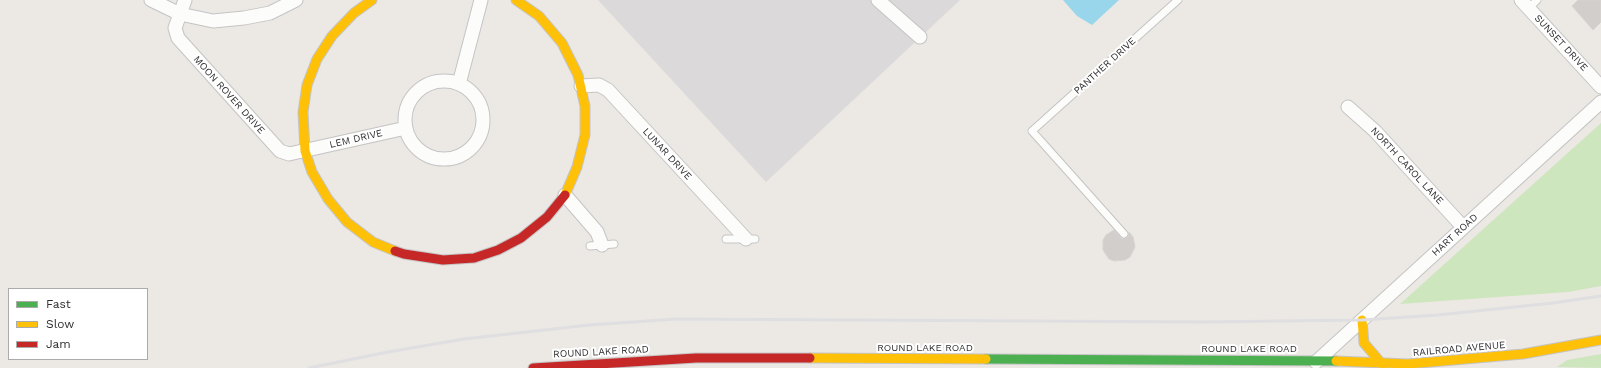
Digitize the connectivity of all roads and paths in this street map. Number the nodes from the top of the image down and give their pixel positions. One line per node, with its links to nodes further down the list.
1 (151, 0): 10 (street)
2 (185, 0): 10 (street)
3 (296, 0): 10 (street)
4 (372, 0): 18 (main road)
5 (481, 0): 12 (street)
6 (516, 0): 13 (main road)
7 (878, 0): 11 (street)
8 (1178, 0): 21 (lane, PANTHER DRIVE)
9 (1529, 3): 14 (street, SUNSET DRIVE)
10 (180, 14): 18 (street, MOON ROVER DRIVE)
11 (920, 37)
12 (459, 84): 17 (street); 17 (street)
13 (581, 86): 19 (main road); 23 (street, LUNAR DRIVE)
14 (1601, 86)
15 (1601, 102): 20 (street, HART ROAD)
16 (1348, 107): 20 (street, NORTH CAROL LANE)
17 (406, 128): 18 (street, LEM DRIVE)
18 (305, 151): 19 (main road)
19 (565, 195): 24 (street)
20 (1463, 227): 25 (street, HART ROAD)
21 (1124, 234)
22 (726, 239): 23 (lane)
23 (750, 239)
24 (602, 245)
25 (1362, 320): 28 (street, HART ROAD); 29 (main road)
26 (1601, 340): 29 (main road, RAILROAD AVENUE)
27 (1226, 360): 28 (main road, ROUND LAKE ROAD); 30 (main road, ROUND LAKE ROAD); 31 (main road)
28 (1314, 364): 29 (main road, RAILROAD AVENUE)
29 (1382, 364)
30 (533, 368)
31 (1246, 368)

